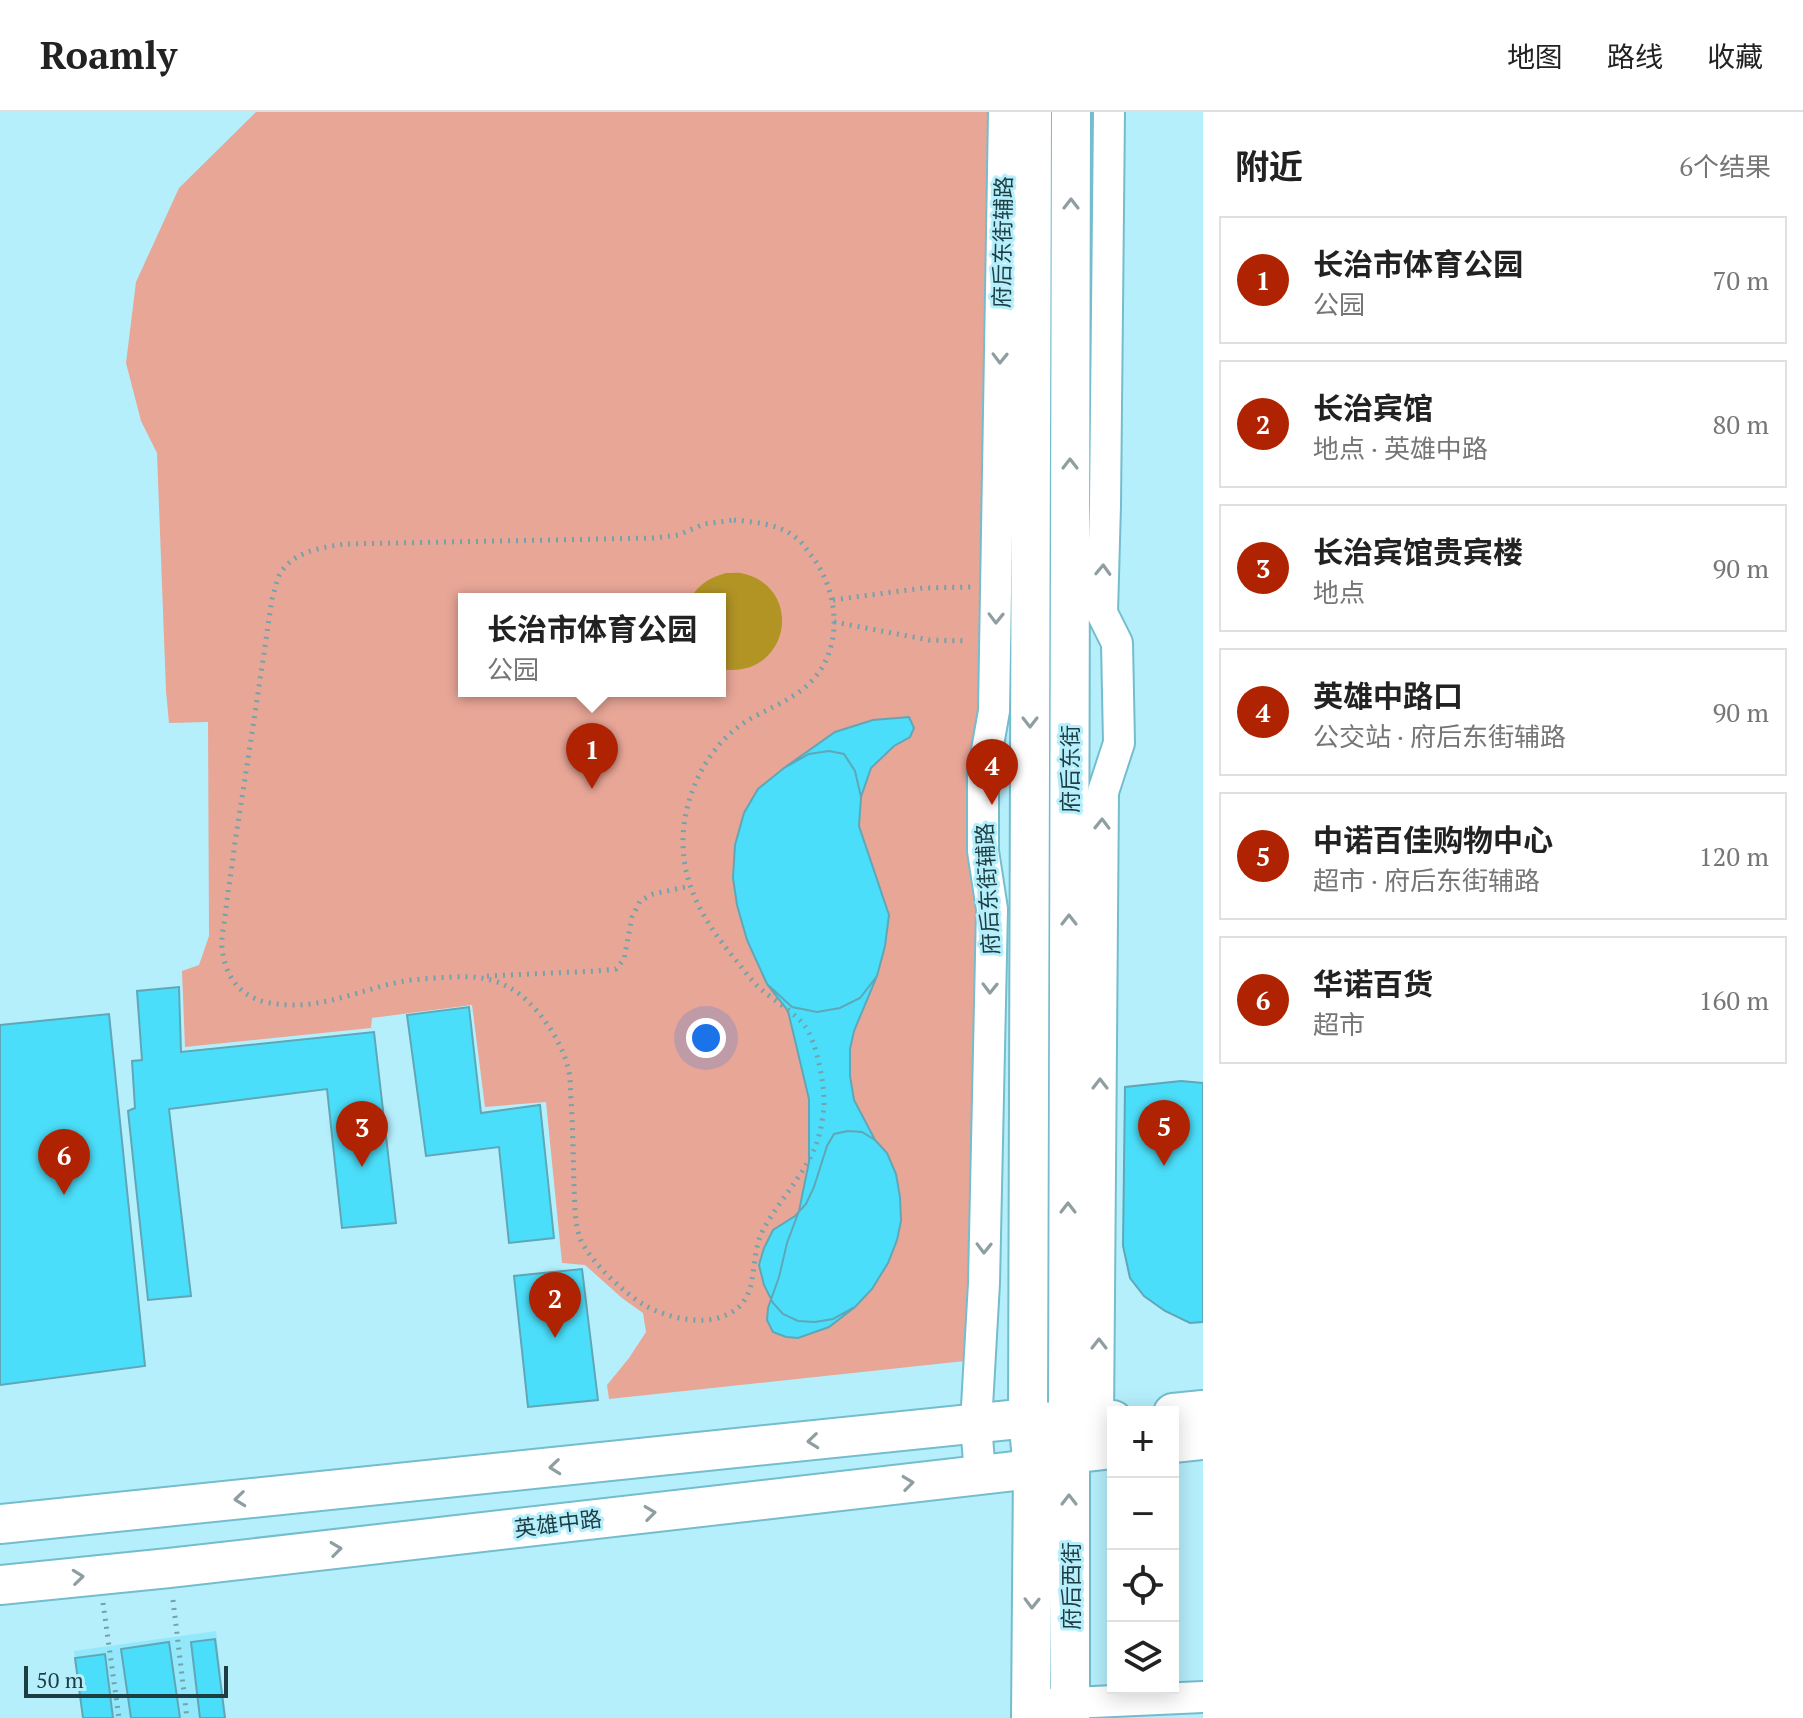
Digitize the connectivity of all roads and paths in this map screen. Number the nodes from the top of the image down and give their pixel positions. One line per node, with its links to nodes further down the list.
1 (1004, 112): 5 (street, 府后东街辅路, one-way to 5)
2 (1032, 112): 13 (main road, 府后东街, one-way to 13)
3 (1071, 112): 15 (main road, 府后东街, one-way to 3)
4 (1109, 112): 15 (street, one-way to 4)
5 (996, 587): 6 (path); 8 (street, 府后东街辅路, one-way to 8)
6 (833, 600): 7 (path); 10 (path)
7 (834, 622): 8 (path); 9 (path)
8 (996, 641): 14 (street, 府后东街辅路, one-way to 14)
9 (690, 886): 10 (path); 10 (path)
10 (478, 976)
11 (1203, 1410): 12 (main road)
12 (1179, 1412)
13 (1028, 1418): 14 (main road); 15 (main road); 18 (main road, 府后东街)
14 (976, 1424): 19 (street, 府后东街辅路); 20 (main road, one-way to 20)
15 (1092, 1434): 18 (main road, 英雄中路); 25 (main road, 府后西街, one-way to 15)
16 (1203, 1440): 17 (main road)
17 (1179, 1442)
18 (1033, 1469): 19 (main road, 英雄中路); 26 (main road, 府后西街, one-way to 26)
19 (980, 1475): 21 (main road, 英雄中路, one-way to 19)
20 (0, 1524)
21 (169, 1568): 22 (main road, 英雄中路); 28 (path)
22 (98, 1575): 23 (main road, 英雄中路, one-way to 22); 27 (path)
23 (0, 1585)
24 (1203, 1697): 25 (street)
25 (1070, 1710): 26 (street)
26 (1031, 1712)
27 (119, 1718)
28 (187, 1718)

